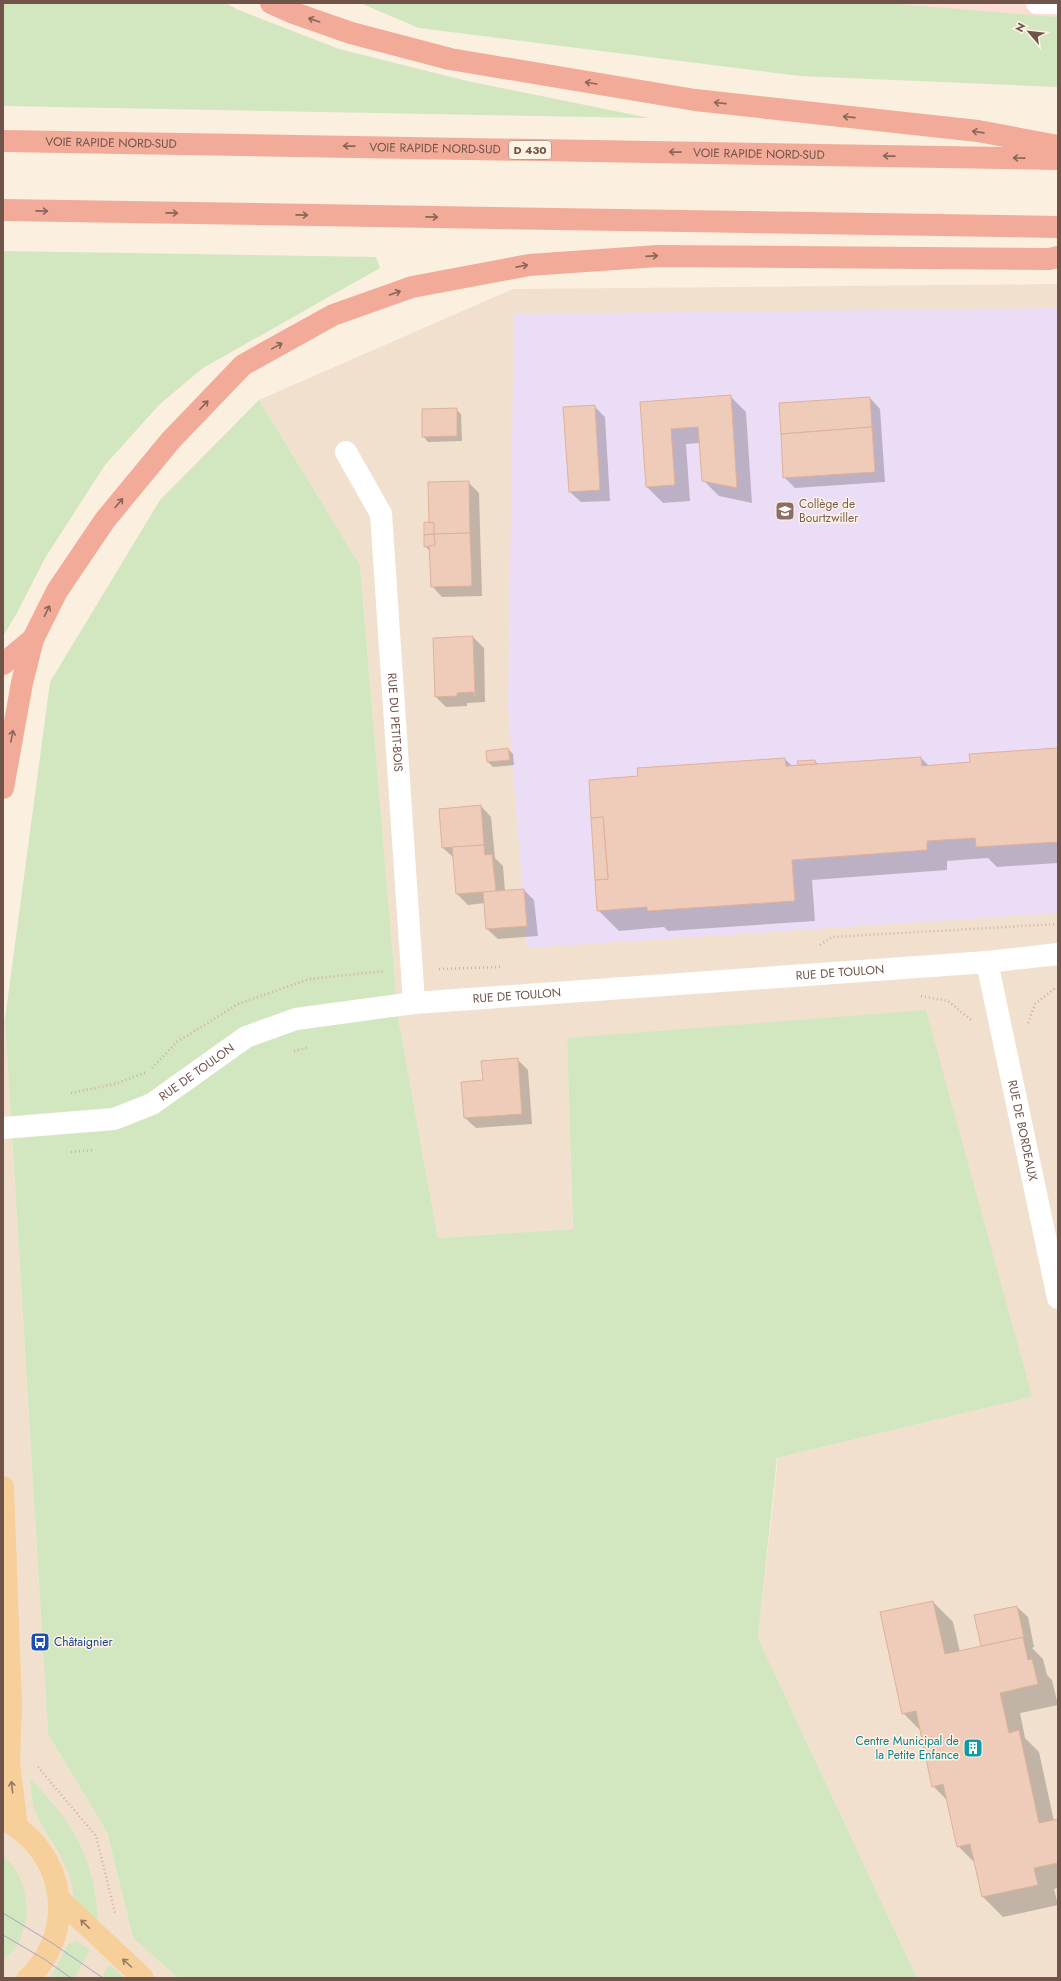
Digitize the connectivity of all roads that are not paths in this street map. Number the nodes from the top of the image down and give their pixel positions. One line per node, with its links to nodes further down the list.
1 (271, 3): 5 (highway, one-way to 1)
2 (1038, 3): 3 (street)
3 (1058, 3)
4 (3, 141): 6 (highway, VOIE RAPIDE NORD-SUD / D 430, one-way to 4)
5 (1058, 146)
6 (1058, 159)
7 (3, 210): 8 (highway, one-way to 8)
8 (1058, 227)
9 (1058, 257): 11 (highway, one-way to 9)
10 (346, 452): 16 (street, RUE DU PETIT-BOIS)
11 (33, 639): 12 (highway); 13 (highway, one-way to 11)
12 (3, 664)
13 (3, 788)
14 (1058, 954): 15 (street, RUE DE TOULON)
15 (987, 962): 16 (street, RUE DE TOULON); 18 (street, RUE DE BORDEAUX)
16 (414, 1002): 17 (street, RUE DE TOULON)
17 (3, 1128)
18 (1058, 1298)
19 (3, 1487): 20 (main road, one-way to 19)
20 (10, 1822): 21 (main road)
21 (60, 1900): 22 (main road); 23 (main road, one-way to 21)
22 (28, 1978)
23 (144, 1978)

